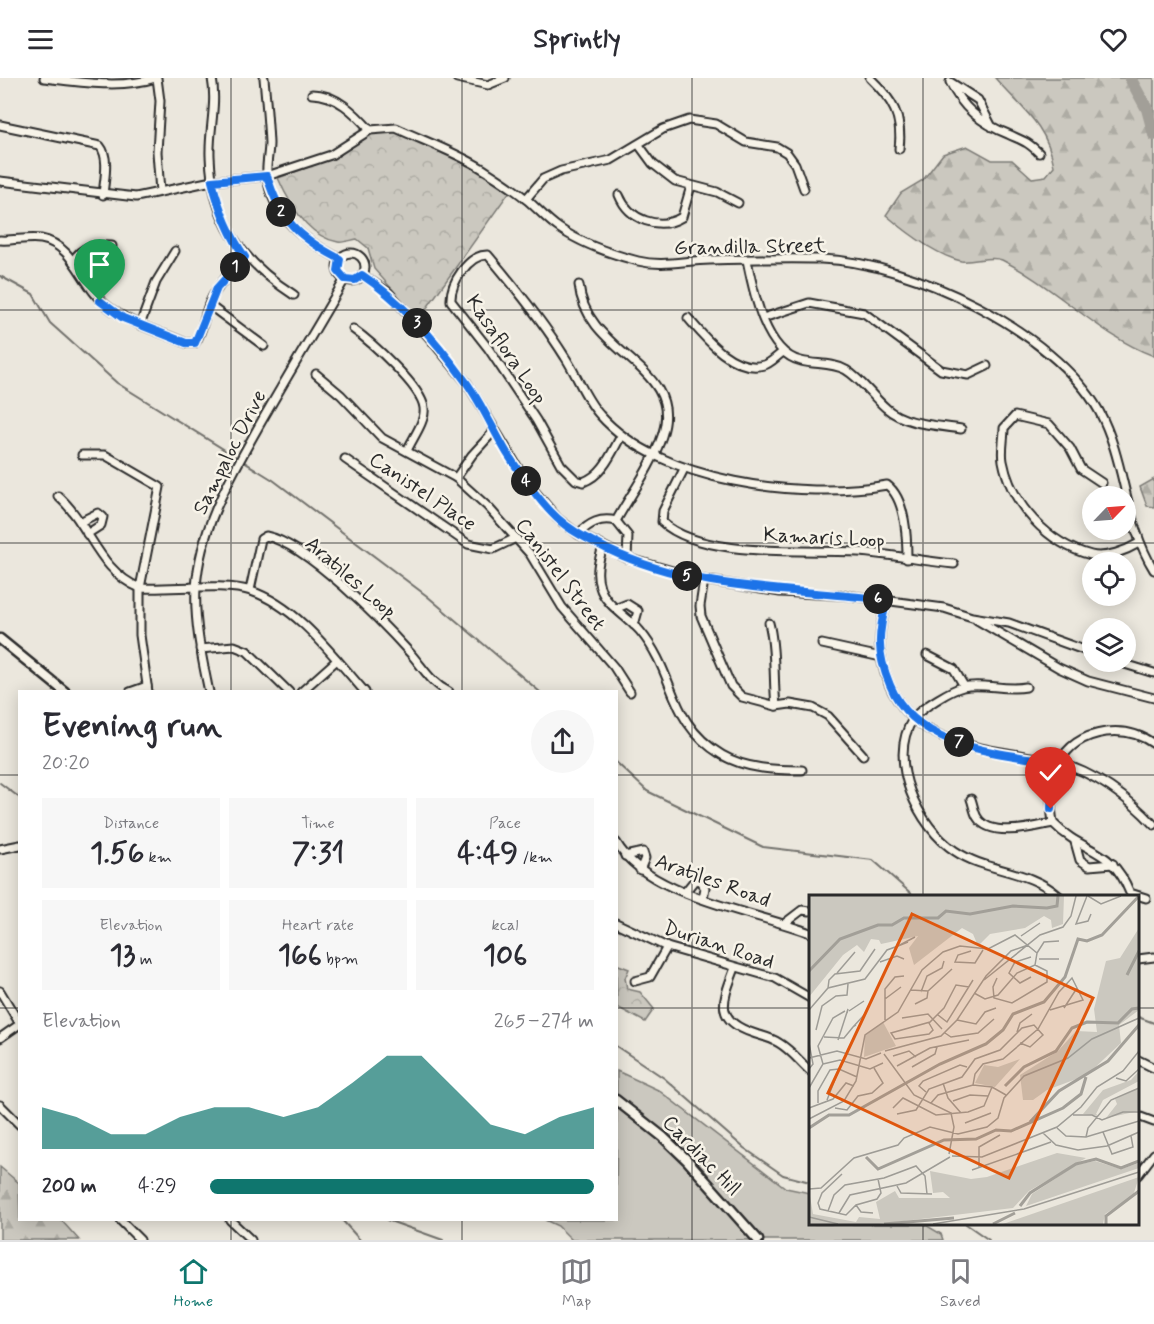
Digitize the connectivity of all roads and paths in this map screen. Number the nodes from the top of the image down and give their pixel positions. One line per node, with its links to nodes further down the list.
1 (44, 78): 2 (street)
2 (157, 78): 21 (street)
3 (212, 78): 18 (street)
4 (264, 78): 16 (street)
5 (457, 78): 6 (street)
6 (505, 78)
7 (870, 78): 14 (street)
8 (948, 80): 11 (street); 11 (street)
9 (312, 94): 12 (street)
10 (0, 125): 22 (street)
11 (992, 127): 15 (street)
12 (370, 130): 16 (street); 24 (street, Grandilla Street)
13 (639, 146): 19 (street); 20 (street); 24 (street)
14 (899, 149)
15 (1039, 153)
16 (267, 176): 18 (street); 30 (street)
17 (0, 181): 22 (street)
18 (212, 181): 21 (street); 29 (street)
19 (691, 186): 23 (street); 25 (street)
20 (804, 189)
21 (160, 192): 22 (street)
22 (103, 195)
23 (619, 195)
24 (526, 199): 31 (street, Grandilla Street)
25 (738, 203)
26 (0, 240): 32 (street)
27 (112, 246): 32 (street)
28 (175, 251): 40 (street)
29 (245, 257): 36 (street); 37 (street)
30 (340, 259): 33 (street); 34 (street)
31 (747, 260): 39 (street); 62 (street, Grandilla Street)
32 (73, 261): 40 (street)
33 (362, 275): 34 (street); 47 (street)
34 (345, 279): 70 (street, Sampaloc Drive)
35 (579, 285): 51 (street)
36 (294, 295)
37 (209, 305): 40 (street); 42 (street)
38 (688, 318): 43 (street)
39 (763, 318): 43 (street); 44 (street)
40 (140, 325)
41 (353, 329): 49 (street)
42 (264, 346)
43 (783, 352): 46 (street)
44 (987, 366)
45 (316, 374): 49 (street, Canistel Street)
46 (961, 429)
47 (495, 430): 54 (street); 60 (street)
48 (621, 436): 48 (street, Kasaflora Loop); 51 (street, Kasaflora Loop)
49 (407, 451): 54 (street, Canistel Street)
50 (82, 455): 69 (street)
51 (653, 455): 53 (street, Kamaris Loop); 57 (street)
52 (345, 459): 61 (street, Canistel Place)
53 (684, 469): 65 (street, Kamaris Loop); 65 (street, Kamaris Loop)
54 (456, 478): 61 (street, Canistel Street)
55 (1102, 483): 62 (street)
56 (58, 496): 58 (street)
57 (616, 521): 60 (street); 64 (street)
58 (80, 522): 59 (street); 59 (street)
59 (87, 534): 69 (street)
60 (578, 534): 63 (street)
61 (516, 538): 95 (street, Canistel Street)
62 (1139, 543): 67 (street, Grandilla Street)
63 (603, 546): 64 (street); 73 (street)
64 (627, 558): 68 (street)
65 (906, 560): 66 (street)
66 (954, 564)
67 (1154, 570)
68 (704, 580): 72 (street); 97 (street)
69 (140, 588): 70 (street); 88 (street)
70 (196, 589): 71 (street); 79 (street, Sampaloc Drive)
71 (250, 590): 83 (street); 94 (street, Aratiles Loop)
72 (887, 600): 74 (street); 82 (street)
73 (617, 608): 76 (street); 76 (street)
74 (972, 617): 80 (street); 96 (street)
75 (769, 624): 97 (street)
76 (634, 625): 102 (street)
77 (0, 639): 89 (main road)
78 (822, 644): 82 (street)
79 (200, 649): 90 (street, Sampaloc Drive); 91 (street)
80 (1082, 649)
81 (927, 655): 86 (street)
82 (881, 657): 98 (street)
83 (337, 660): 92 (street); 93 (street)
84 (1136, 668): 85 (street)
85 (1154, 673)
86 (964, 686): 87 (street); 98 (street)
87 (1026, 687)
88 (148, 689)
89 (63, 690)
90 (209, 690)
91 (287, 690)
92 (303, 690)
93 (363, 690)
94 (445, 690)
95 (630, 692)
96 (1154, 698)
97 (776, 706): 100 (street)
98 (913, 719): 101 (street); 114 (street)
99 (1154, 744): 101 (street)
100 (863, 755)
101 (1060, 763): 104 (street); 105 (street)
102 (802, 770)
103 (971, 799): 104 (street)
104 (1053, 823): 106 (street)
105 (1154, 825)
106 (1075, 842): 111 (street); 111 (street)
107 (18, 845): 109 (street)
108 (618, 845): 110 (street, Aratiles Road)
109 (0, 849)
110 (625, 856): 112 (street, Aratiles Road); 112 (street)
111 (1113, 864): 115 (street)
112 (640, 870): 113 (street, Aratiles Road)
113 (685, 892): 117 (street, Aratiles Road); 117 (street)
114 (1057, 895)
115 (1136, 895)
116 (1139, 896): 118 (street)
117 (703, 898): 121 (street, Aratiles Road)
118 (1146, 898)
119 (809, 911): 121 (street)
120 (618, 923): 123 (street, Durian Road)
121 (785, 923): 122 (street, Aratiles Road)
122 (809, 933)
123 (667, 947): 126 (street, Durian Road); 127 (street)
124 (1154, 957): 125 (street)
125 (1139, 959)
126 (735, 968): 129 (street, Durian Road); 135 (street)
127 (635, 981)
128 (0, 991): 130 (street)
129 (809, 997)
130 (18, 1021)
131 (18, 1025): 132 (street)
132 (0, 1038)
133 (1139, 1061): 134 (street)
134 (1154, 1068)
135 (809, 1070)
136 (618, 1102): 147 (main road, Cardiac Hill)
137 (0, 1105): 140 (street)
138 (1139, 1117): 139 (street)
139 (1154, 1122)
140 (18, 1123)
141 (1154, 1154): 142 (street)
142 (1139, 1173)
143 (121, 1221): 145 (street)
144 (231, 1221): 146 (street)
145 (140, 1240)
146 (251, 1240)
147 (758, 1240)

